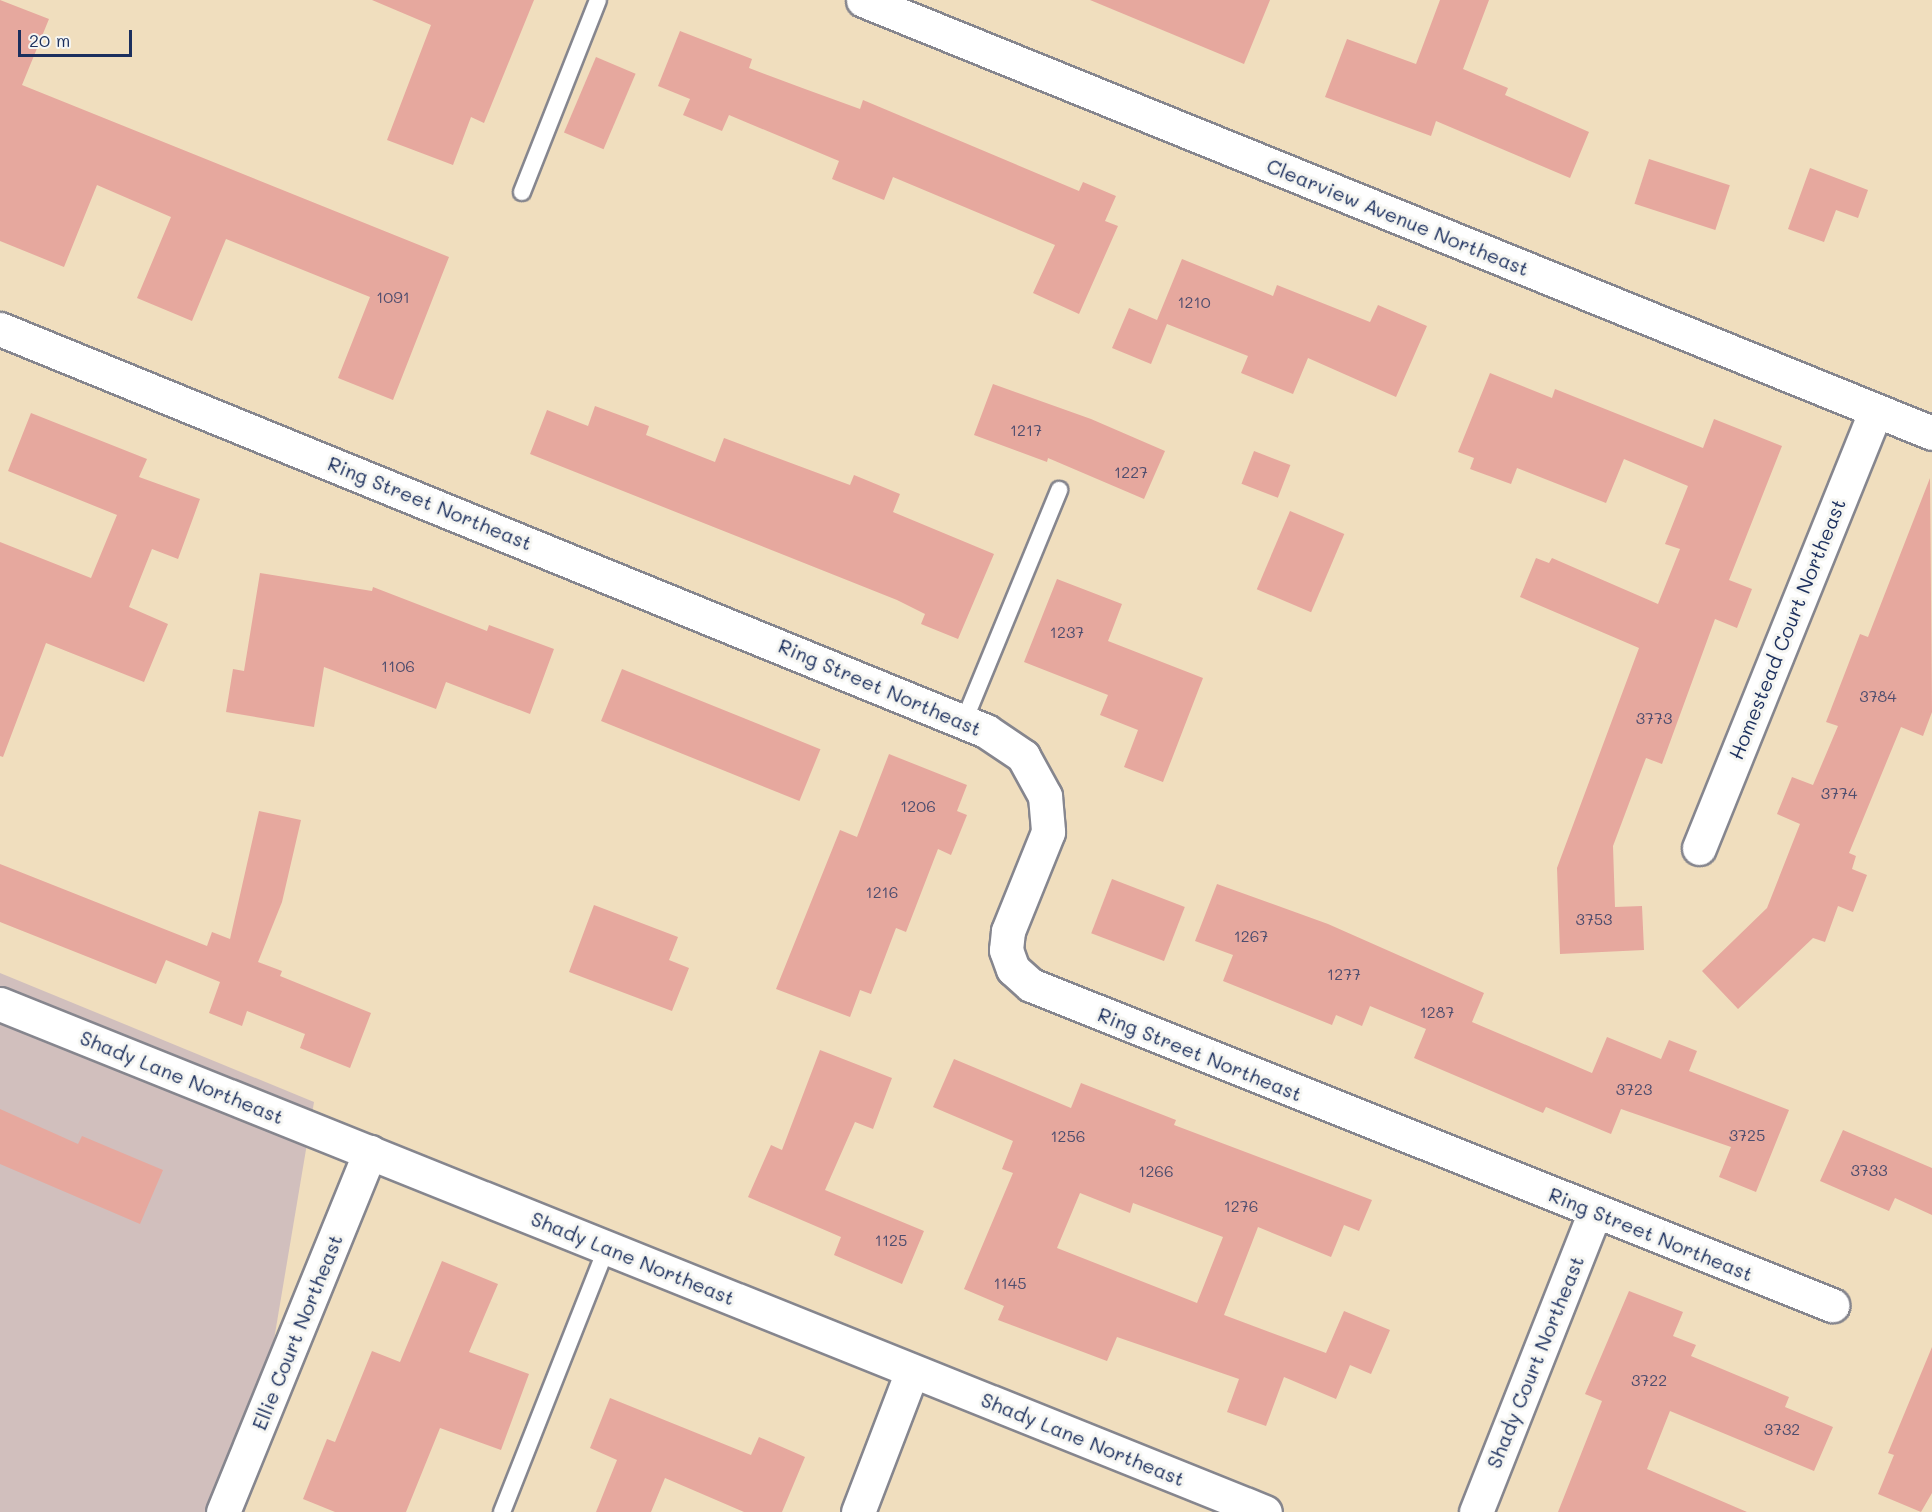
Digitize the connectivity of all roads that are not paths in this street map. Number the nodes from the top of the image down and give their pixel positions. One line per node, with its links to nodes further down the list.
1 (598, 0): 3 (lane)
2 (863, 0): 5 (street, Clearview Avenue Northeast)
3 (522, 192)
4 (0, 329): 8 (street, Ring Street Northeast)
5 (1876, 411): 6 (street, Clearview Avenue Northeast); 9 (street, Homestead Court Northeast)
6 (1932, 433)
7 (1059, 490): 8 (lane)
8 (964, 721): 12 (street, Ring Street Northeast)
9 (1699, 848)
10 (0, 1004): 11 (street, Shady Lane Northeast)
11 (370, 1152): 13 (street, Shady Lane Northeast); 16 (street, Ellie Court Northeast)
12 (1595, 1212): 14 (street, Ring Street Northeast); 20 (street, Shady Court Northeast)
13 (607, 1247): 15 (street, Shady Lane Northeast); 17 (lane)
14 (1832, 1305)
15 (912, 1371): 18 (street); 19 (street, Shady Lane Northeast)
16 (223, 1512)
17 (502, 1512)
18 (858, 1512)
19 (1265, 1512)
20 (1476, 1512)

